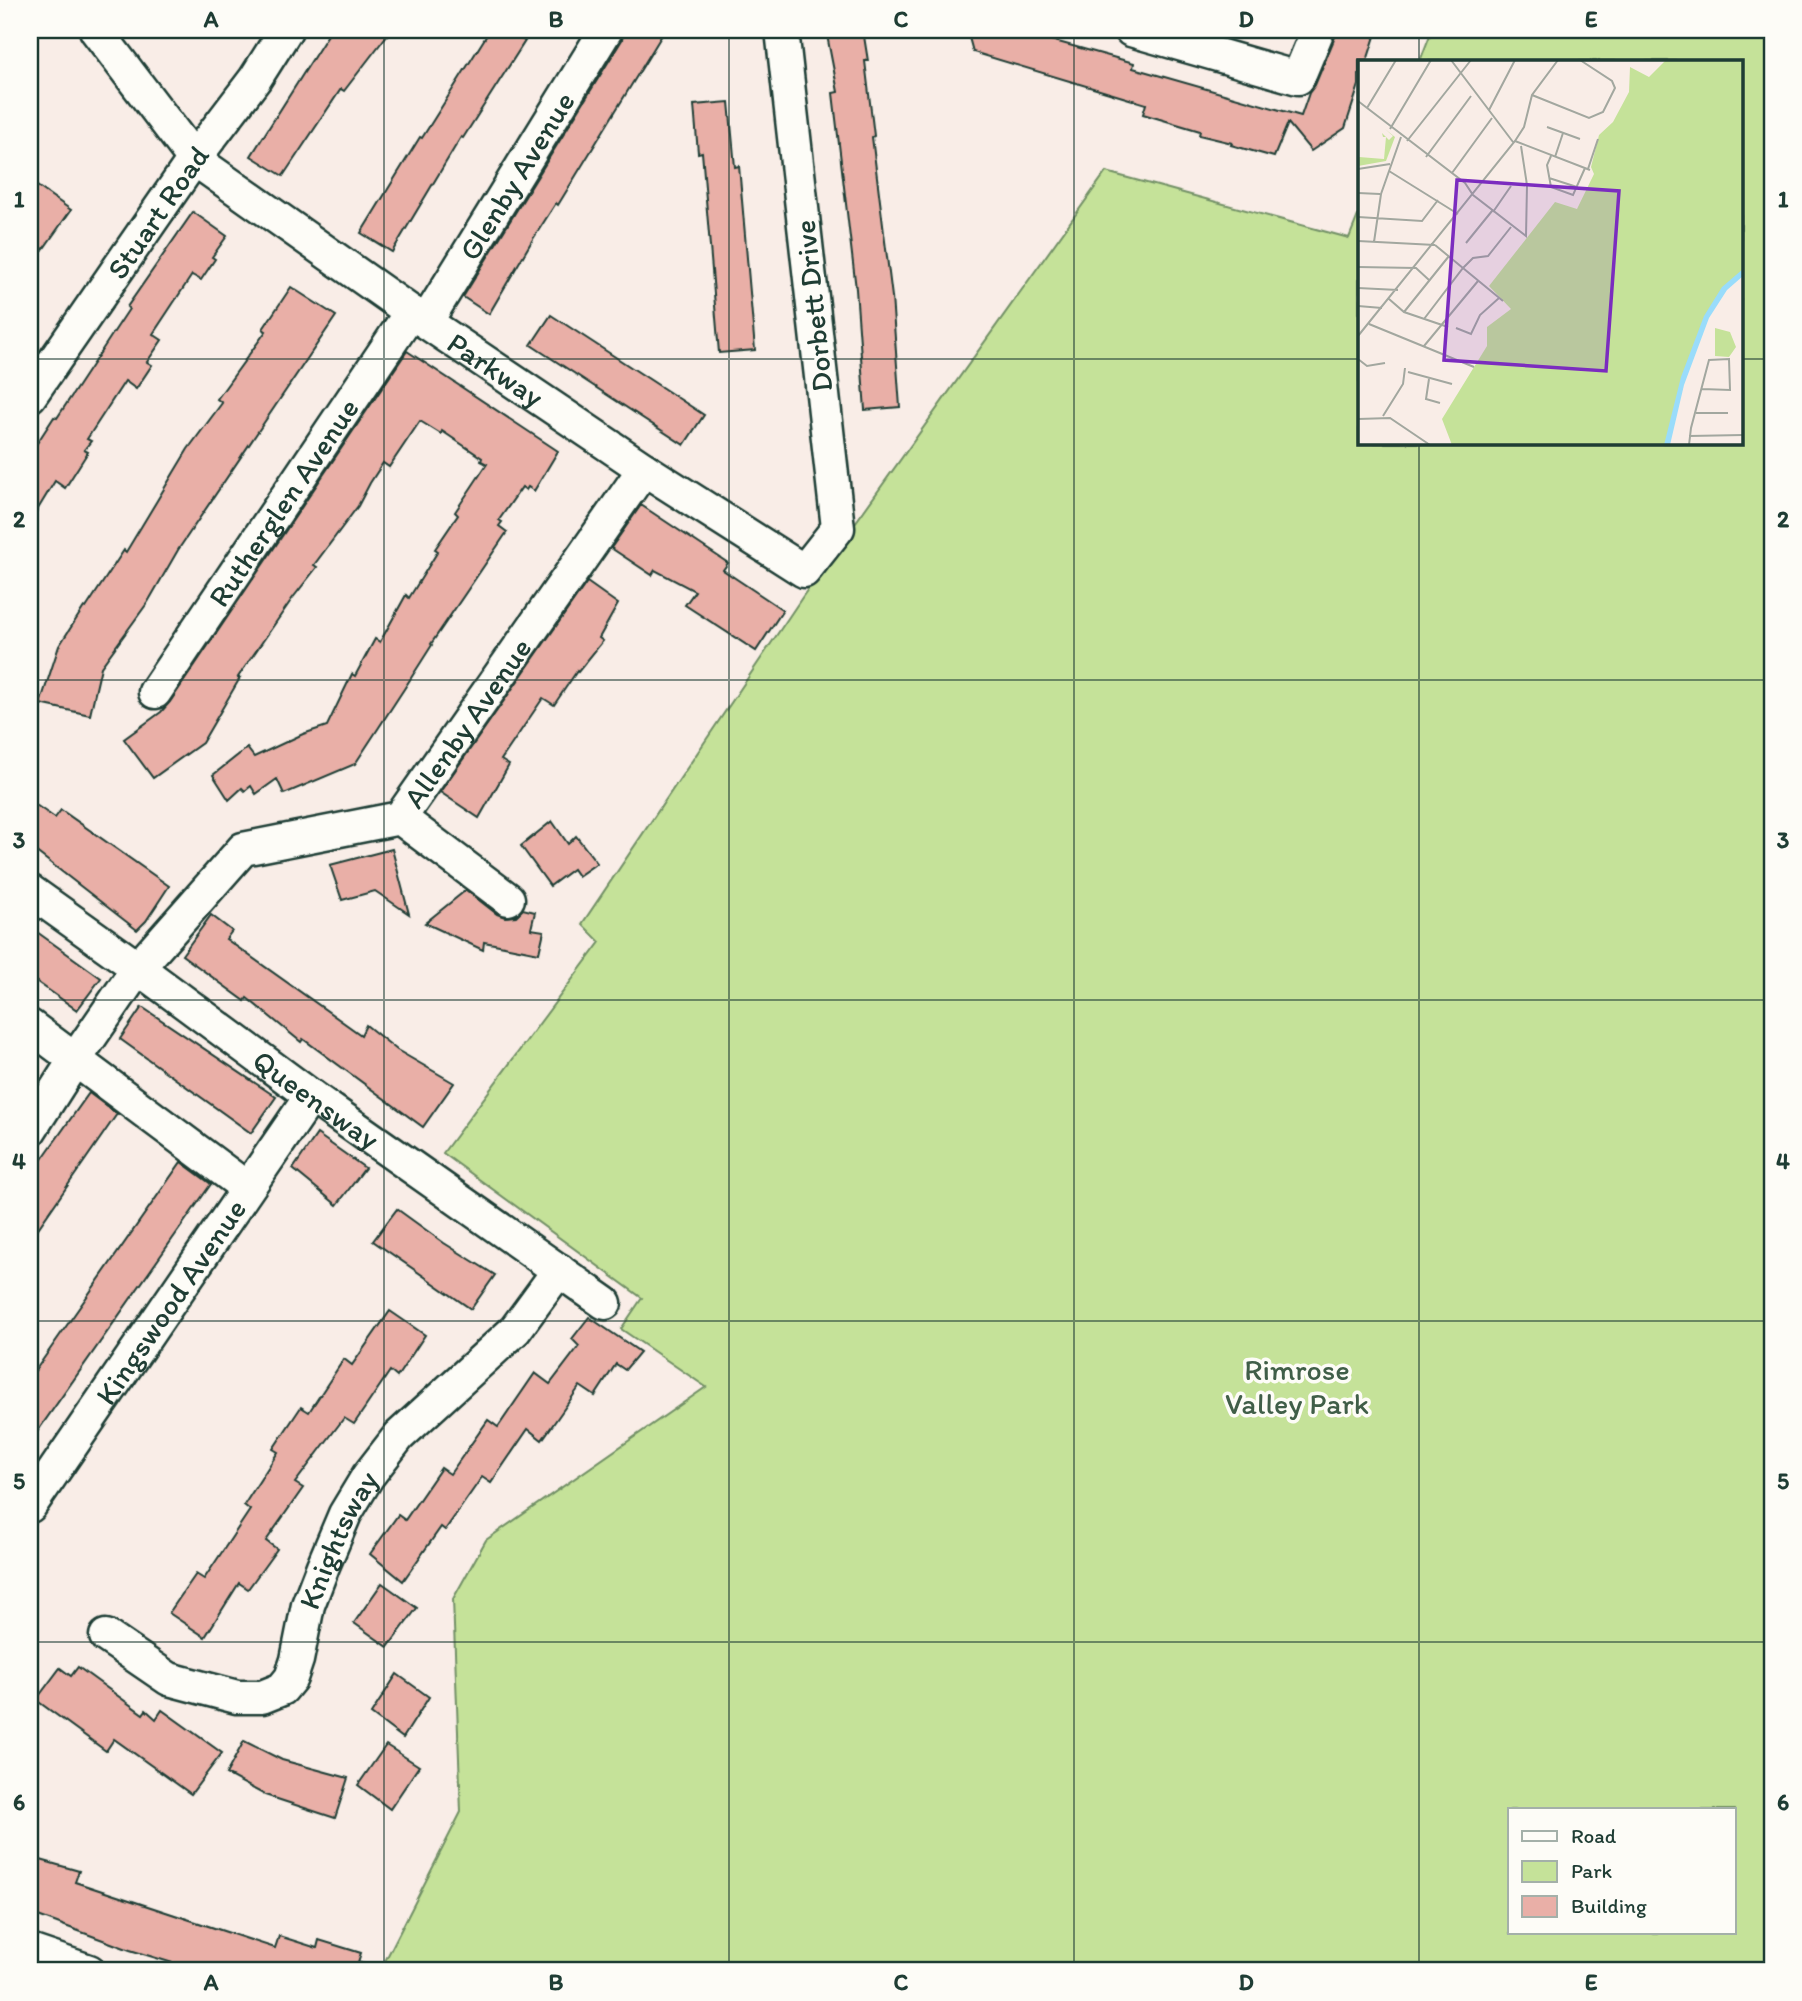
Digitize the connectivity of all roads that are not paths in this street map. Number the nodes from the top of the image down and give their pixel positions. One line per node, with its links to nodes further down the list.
1 (96, 30): 7 (street, Parkway)
2 (285, 30): 7 (street, Stuart Road)
3 (606, 30): 8 (street, Glenby Avenue)
4 (782, 30): 11 (street, Dorbett Drive)
5 (1131, 30): 6 (street)
6 (1318, 30)
7 (194, 159): 8 (street, Parkway); 9 (street, Stuart Road)
8 (418, 317): 10 (street, Parkway); 12 (street, Rutherglen Avenue)
9 (35, 377)
10 (644, 469): 11 (street, Parkway); 13 (street, Allenby Avenue)
11 (804, 571)
12 (155, 692)
13 (400, 818): 15 (street); 16 (street, Allenby Avenue)
14 (30, 891): 16 (street, Queensway)
15 (508, 899)
16 (138, 968): 18 (street, Allenby Avenue); 19 (street, Queensway)
17 (30, 1026): 18 (street)
18 (74, 1060): 20 (street, Allenby Avenue); 21 (street)
19 (311, 1096): 21 (street, Kingswood Avenue); 22 (street, Queensway)
20 (30, 1130)
21 (247, 1188): 24 (street, Kingswood Avenue)
22 (559, 1270): 23 (street, Queensway); 25 (street, Knightsway)
23 (605, 1303)
24 (30, 1506)
25 (106, 1636)
26 (30, 1951): 27 (street)
27 (89, 1971)

